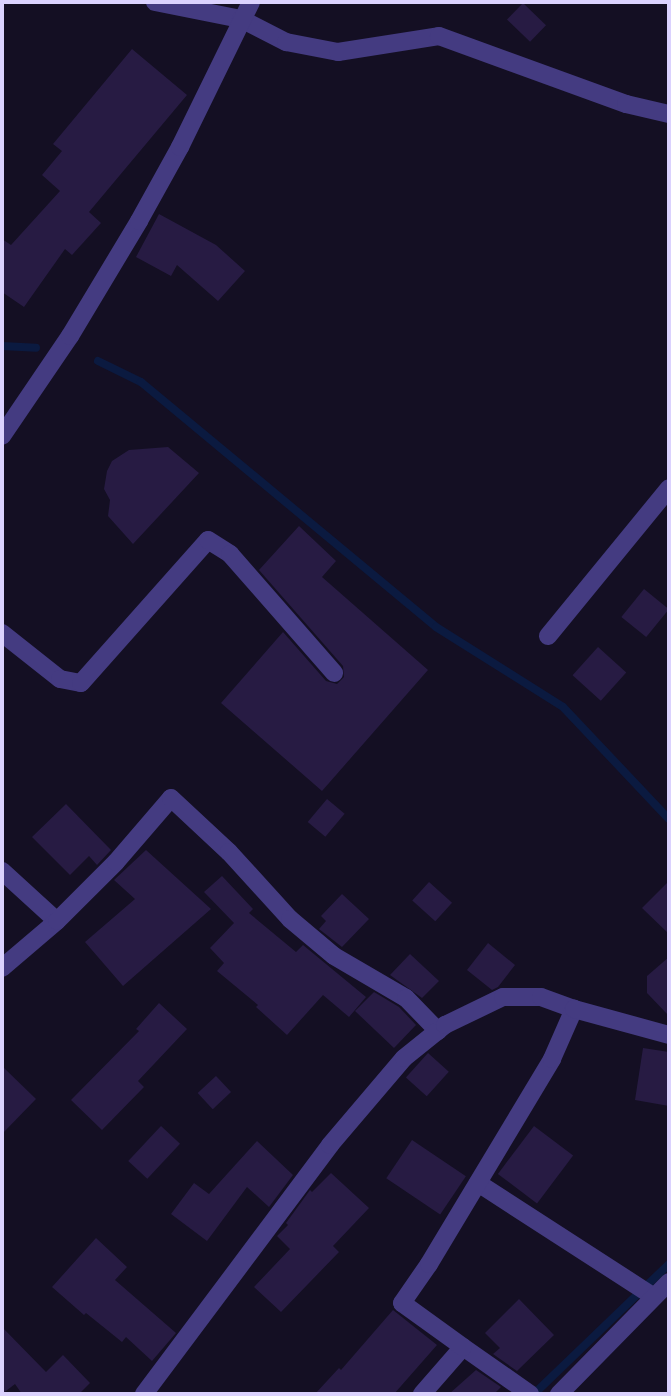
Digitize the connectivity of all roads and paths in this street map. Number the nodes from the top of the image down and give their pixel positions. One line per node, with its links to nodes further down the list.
1 (155, 2): 3 (street)
2 (251, 2): 3 (street)
3 (241, 19): 4 (street); 5 (street)
4 (669, 114)
5 (2, 436)
6 (669, 488): 8 (street)
7 (2, 633): 9 (street)
8 (548, 636)
9 (334, 673)
10 (2, 871): 11 (street)
11 (57, 921): 12 (street); 14 (street)
12 (2, 968)
13 (574, 1009): 14 (street); 15 (street); 16 (street)
14 (438, 1031): 20 (street)
15 (669, 1035)
16 (478, 1183): 18 (street); 19 (street)
17 (669, 1282): 18 (street)
18 (646, 1291): 23 (street)
19 (463, 1347): 21 (street); 22 (street)
20 (144, 1394)
21 (422, 1394)
22 (530, 1394)
23 (559, 1394)

